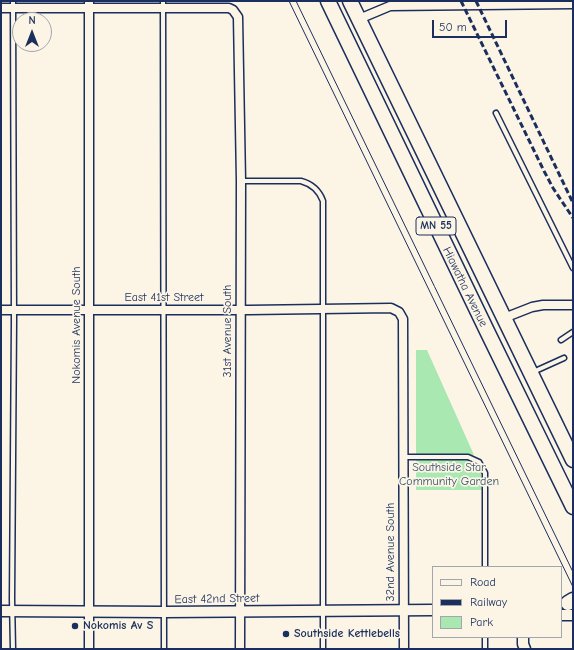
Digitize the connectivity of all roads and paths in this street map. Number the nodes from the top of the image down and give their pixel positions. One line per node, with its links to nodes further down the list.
1 (328, 1): 29 (highway, Hiawatha Avenue / MN 55)
2 (350, 1): 10 (highway, Hiawatha Avenue / MN 55)
3 (450, 3): 6 (street); 10 (street)
4 (13, 4): 5 (street); 9 (street); 17 (lane)
5 (89, 4): 7 (street); 18 (street, Nokomis Avenue South)
6 (573, 4)
7 (163, 5): 8 (street); 19 (lane)
8 (229, 5): 12 (street, 31st Avenue South)
9 (1, 8)
10 (359, 19): 22 (highway, Hiawatha Avenue / MN 55)
11 (496, 113): 13 (lane)
12 (241, 181): 15 (lane); 20 (street, 31st Avenue South)
13 (573, 268)
14 (573, 305): 22 (street)
15 (322, 309): 20 (street, East 41st Street); 21 (street, East 41st Street); 36 (lane)
16 (1, 310): 17 (street, East 41st Street)
17 (14, 310): 18 (street, East 41st Street); 34 (lane)
18 (89, 310): 19 (street, East 41st Street); 35 (street, Nokomis Avenue South)
19 (163, 310): 20 (street, East 41st Street); 37 (lane)
20 (240, 310): 38 (street, 31st Avenue South)
21 (399, 312): 27 (street, 32nd Avenue South)
22 (504, 318): 26 (highway, Hiawatha Avenue / MN 55)
23 (573, 332): 24 (lane)
24 (561, 340)
25 (564, 358): 26 (lane)
26 (531, 373): 28 (highway, Hiawatha Avenue / MN 55)
27 (403, 457): 30 (lane); 32 (street, 32nd Avenue South)
28 (573, 460)
29 (573, 507)
30 (485, 566)
31 (1, 610): 34 (street, East 42nd Street)
32 (403, 610): 33 (street, East 42nd Street); 36 (street, East 42nd Street); 46 (street, 32nd Avenue South)
33 (432, 610)
34 (13, 611): 35 (street, East 42nd Street); 41 (lane)
35 (89, 611): 37 (street, East 42nd Street); 42 (street, Nokomis Avenue South)
36 (323, 611): 38 (street, East 42nd Street); 45 (lane)
37 (164, 612): 38 (street, East 42nd Street); 43 (lane)
38 (240, 612): 44 (street, 31st Avenue South)
39 (485, 638): 47 (lane)
40 (522, 638): 48 (street)
41 (13, 649)
42 (89, 649)
43 (164, 649)
44 (240, 649)
45 (323, 649)
46 (404, 649)
47 (485, 649)
48 (524, 649)

